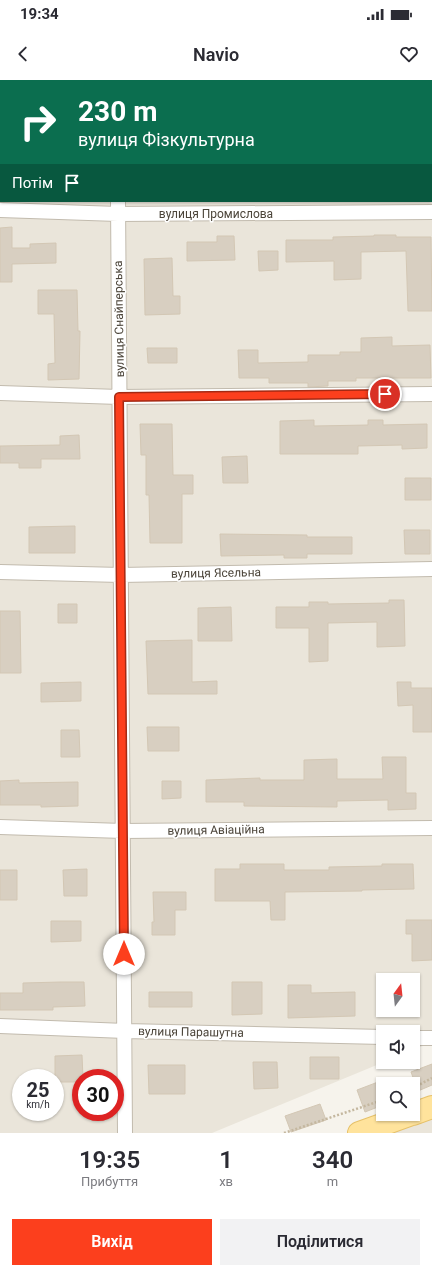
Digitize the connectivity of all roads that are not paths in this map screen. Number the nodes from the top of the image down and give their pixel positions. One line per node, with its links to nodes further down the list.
1 (118, 208): 2 (street, вулиця Промислова); 3 (street, вулиця Промислова); 6 (street, вулиця Снайперська)
2 (0, 210)
3 (432, 212)
4 (0, 394): 6 (street)
5 (432, 394): 6 (street)
6 (119, 397): 9 (street, вулиця Снайперська)
7 (432, 569): 9 (street, вулиця Ясельна)
8 (0, 572): 9 (street, вулиця Ясельна)
9 (121, 575): 12 (street, вулиця Снайперська)
10 (0, 827): 12 (street, вулиця Авіаційна)
11 (432, 828): 12 (street, вулиця Авіаційна)
12 (123, 831): 14 (street, вулиця Снайперська)
13 (0, 1026): 14 (street, вулиця Парашутна)
14 (125, 1031): 15 (street, вулиця Парашутна); 21 (street, вулиця Снайперська)
15 (376, 1037)
16 (420, 1038): 17 (street)
17 (432, 1038)
18 (432, 1107): 19 (main road)
19 (420, 1111)
20 (393, 1121): 22 (main road)
21 (125, 1133)
22 (359, 1133)

